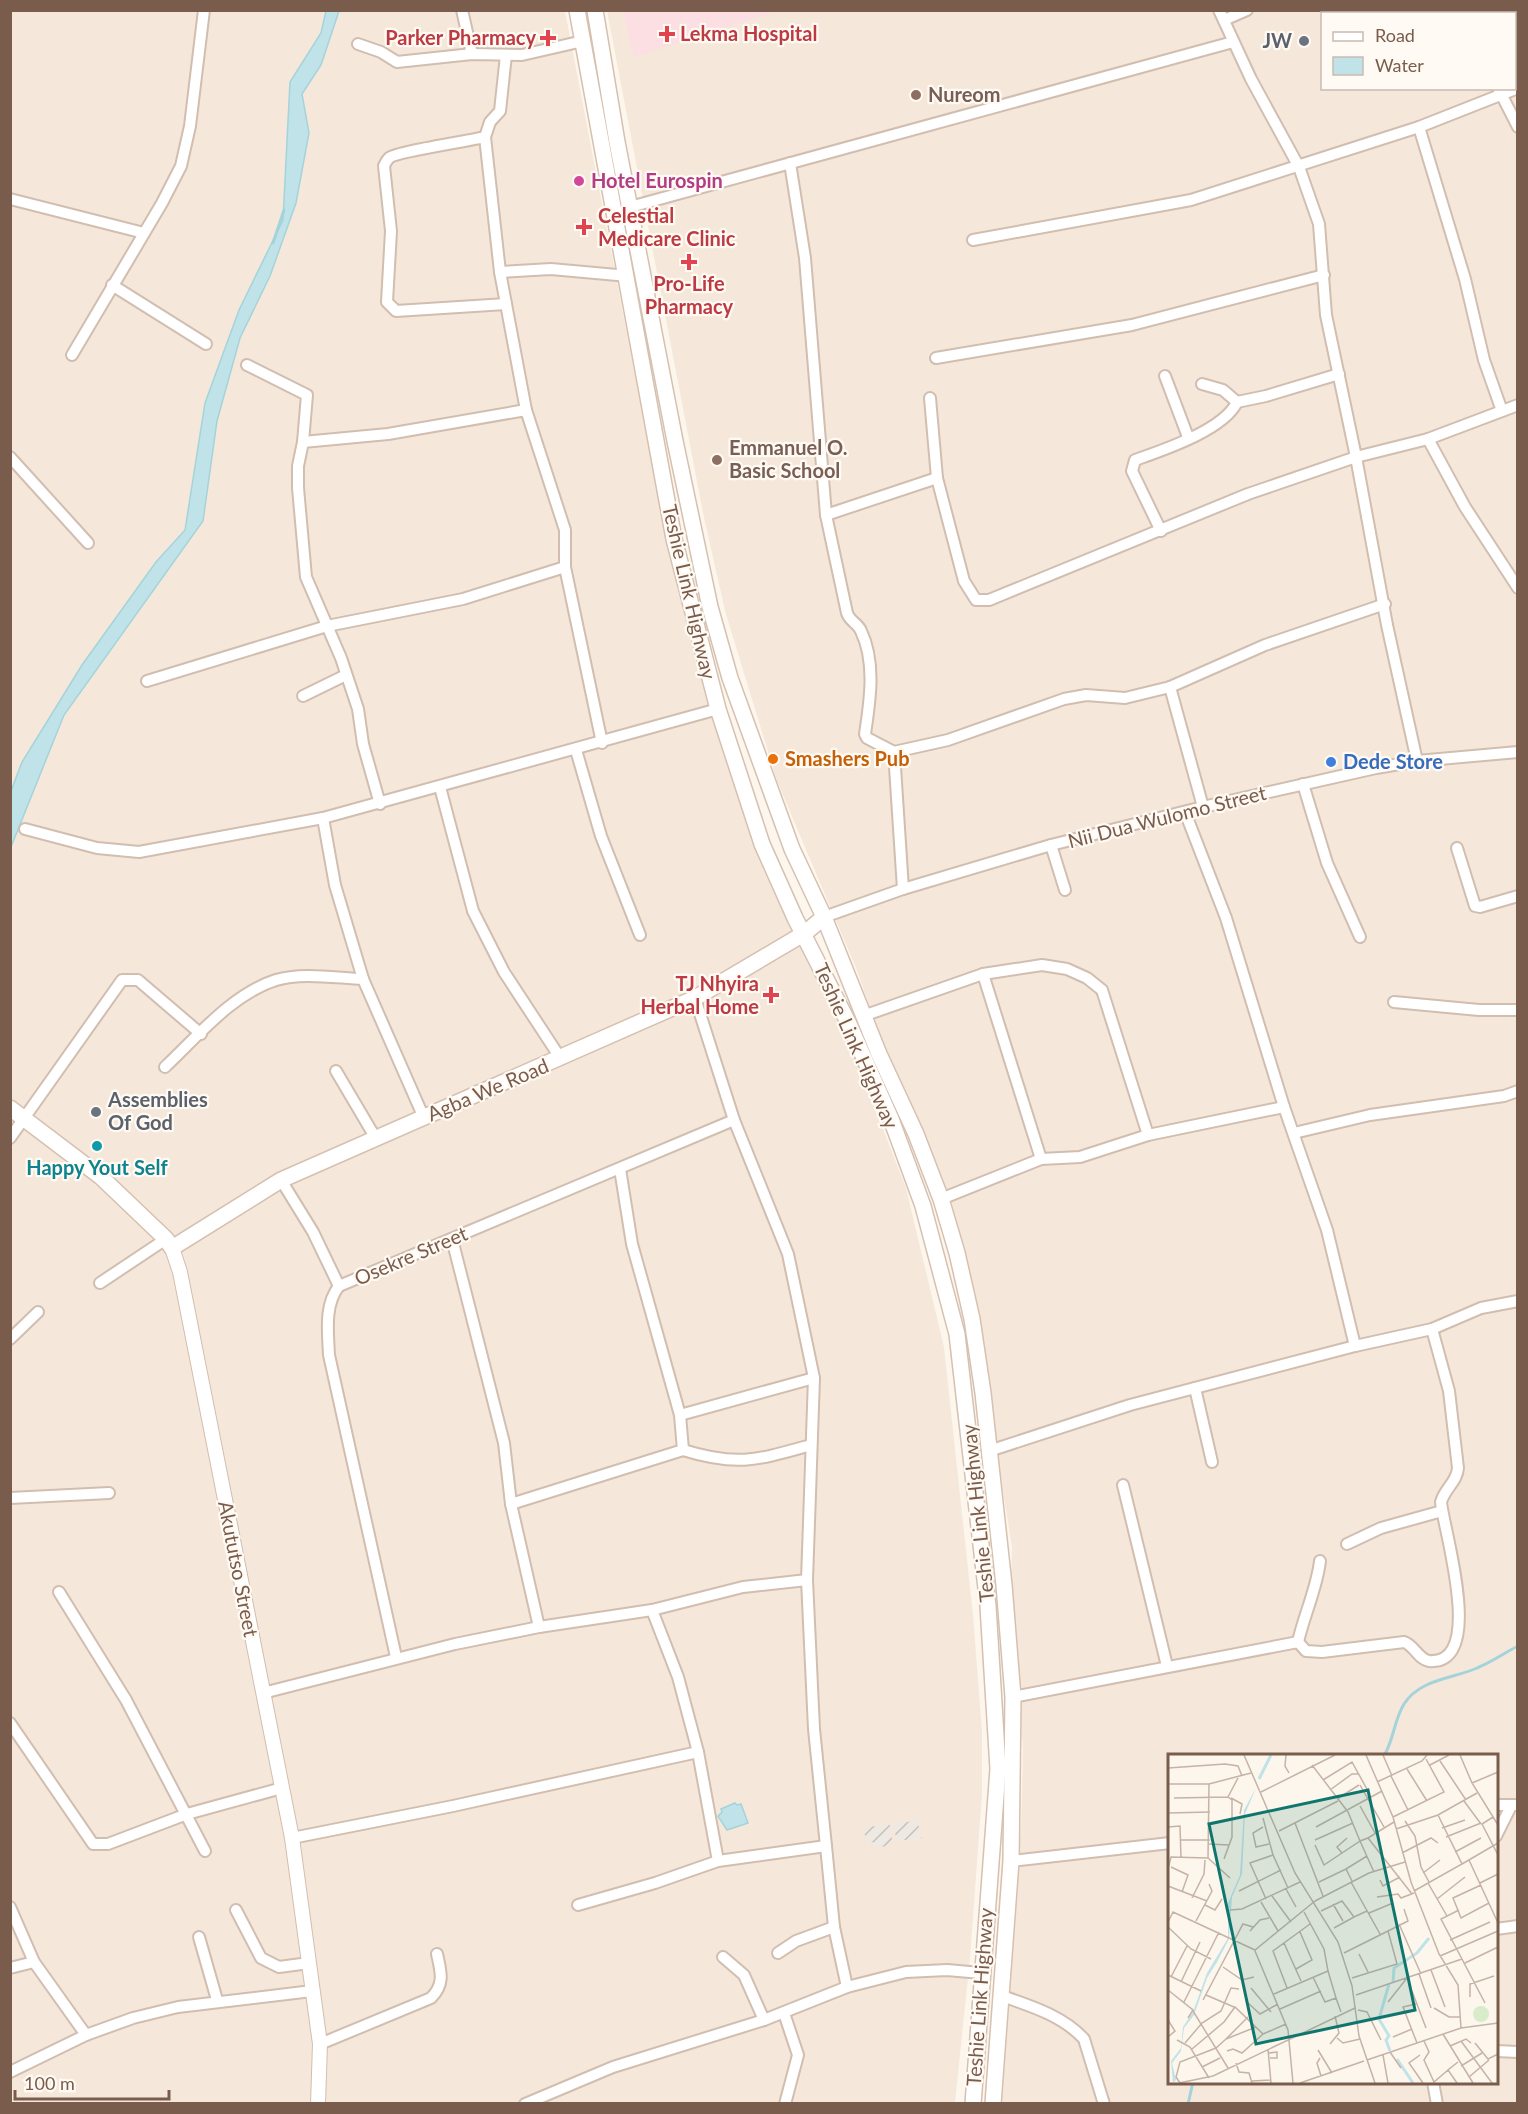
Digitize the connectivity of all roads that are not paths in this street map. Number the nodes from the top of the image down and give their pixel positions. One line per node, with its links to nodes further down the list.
1 (204, 10): 20 (street)
2 (462, 10): 10 (street)
3 (577, 10): 7 (main road, Teshie Link Highway)
4 (595, 10): 19 (main road, Teshie Link Highway)
5 (1247, 10): 6 (street)
6 (1221, 15): 8 (street)
7 (583, 41): 11 (street); 23 (main road, Teshie Link Highway)
8 (1233, 42): 16 (street); 17 (street)
9 (358, 44): 10 (street)
10 (472, 54): 11 (street)
11 (506, 55): 15 (street)
12 (1499, 91): 13 (street); 14 (street)
13 (1419, 127): 17 (street); 38 (street)
14 (1518, 127)
15 (485, 137): 22 (street); 26 (street)
16 (790, 163): 19 (street); 45 (street)
17 (1299, 167): 21 (street); 24 (street)
18 (10, 199): 20 (street)
19 (630, 207): 74 (main road, Teshie Link Highway)
20 (144, 233): 25 (street)
21 (973, 240)
22 (500, 272): 23 (street); 26 (street)
23 (628, 276): 56 (main road, Teshie Link Highway)
24 (1324, 276): 29 (street); 31 (street)
25 (112, 285): 27 (street); 28 (street)
26 (506, 304): 37 (street)
27 (206, 344)
28 (72, 355)
29 (936, 358)
30 (247, 365): 41 (street)
31 (1339, 374): 35 (street); 43 (street)
32 (1165, 376): 39 (street)
33 (1202, 384): 35 (street)
34 (930, 398): 44 (street)
35 (1237, 402): 39 (street)
36 (1518, 405): 38 (street)
37 (526, 411): 41 (street); 48 (street)
38 (1502, 411): 40 (street)
39 (1188, 437): 46 (street)
40 (1428, 439): 43 (street); 49 (street)
41 (303, 442): 51 (street)
42 (10, 457): 47 (street)
43 (1356, 457): 46 (street); 50 (street)
44 (937, 478): 45 (street); 46 (street)
45 (826, 515): 59 (street)
46 (1161, 531)
47 (88, 543)
48 (565, 567): 51 (street); 57 (street)
49 (1518, 588)
50 (1385, 604): 54 (street); 61 (street)
51 (327, 626): 52 (street); 53 (street)
52 (346, 675): 55 (street); 64 (street)
53 (147, 681)
54 (1170, 687): 59 (street); 65 (street)
55 (303, 696)
56 (718, 709): 57 (street); 75 (main road, Teshie Link Highway)
57 (602, 743): 58 (street)
58 (576, 750): 63 (street); 76 (street)
59 (894, 752): 71 (street)
60 (1518, 752): 61 (street, Nii Dua Wulomo Street)
61 (1416, 761): 62 (street, Nii Dua Wulomo Street)
62 (1303, 784): 65 (street, Nii Dua Wulomo Street); 77 (street)
63 (440, 787): 64 (street); 85 (street)
64 (380, 804): 67 (street)
65 (1203, 807): 66 (street, Nii Dua Wulomo Street)
66 (1185, 812): 69 (street, Nii Dua Wulomo Street); 89 (street)
67 (323, 818): 68 (street); 79 (street)
68 (25, 829)
69 (1051, 845): 71 (street, Nii Dua Wulomo Street); 72 (street)
70 (1456, 848): 73 (street)
71 (903, 889): 74 (street, Nii Dua Wulomo Street)
72 (1065, 890)
73 (1518, 896)
74 (824, 917): 75 (main road, Agba We Road); 83 (main road, Teshie Link Highway)
75 (805, 933): 80 (main road, Agba We Road); 160 (main road, Teshie Link Highway)
76 (640, 936)
77 (1360, 937)
78 (982, 975): 83 (street); 95 (street); 98 (street)
79 (363, 980): 84 (street); 91 (street)
80 (695, 998): 85 (main road, Agba We Road); 93 (street)
81 (1394, 1002): 82 (street)
82 (1518, 1010)
83 (863, 1016): 101 (main road, Teshie Link Highway)
84 (201, 1034): 86 (street); 92 (street)
85 (561, 1059): 91 (main road, Agba We Road)
86 (165, 1067)
87 (336, 1071): 97 (street)
88 (1518, 1091): 94 (street)
89 (1284, 1107): 94 (street); 95 (street)
90 (10, 1108): 92 (main road, Akututso Street)
91 (424, 1118): 97 (main road, Agba We Road)
92 (26, 1120): 96 (street); 103 (main road, Akututso Street)
93 (734, 1120): 99 (street, Osekre Street); 111 (street)
94 (1294, 1133): 110 (street)
95 (1148, 1135): 98 (street)
96 (10, 1137)
97 (375, 1137): 100 (main road, Agba We Road)
98 (1041, 1159): 101 (street)
99 (620, 1169): 102 (street, Osekre Street); 113 (street)
100 (281, 1180): 103 (main road, Agba We Road); 105 (street)
101 (941, 1199): 116 (main road, Teshie Link Highway)
102 (452, 1239): 105 (street, Osekre Street); 121 (street)
103 (169, 1244): 104 (street); 132 (street, Akututso Street)
104 (100, 1283)
105 (339, 1286): 130 (street, Osekre Street)
106 (1518, 1300): 108 (street)
107 (38, 1312): 109 (street)
108 (1432, 1329): 110 (street); 122 (street)
109 (10, 1339)
110 (1355, 1346): 112 (street)
111 (814, 1378): 113 (street); 114 (street)
112 (1195, 1388): 116 (street); 117 (street)
113 (680, 1415): 115 (street)
114 (811, 1446): 115 (street); 125 (street)
115 (683, 1450): 121 (street)
116 (989, 1450): 133 (main road, Teshie Link Highway)
117 (1212, 1462)
118 (1123, 1485): 131 (street)
119 (109, 1493): 120 (street)
120 (10, 1498)
121 (511, 1504): 128 (street)
122 (1442, 1510): 123 (street); 129 (street)
123 (1347, 1544)
124 (1320, 1561): 129 (street)
125 (807, 1580): 127 (street); 143 (street)
126 (59, 1592): 139 (street)
127 (652, 1610): 128 (street); 135 (street)
128 (539, 1627): 130 (street)
129 (1298, 1642): 131 (street)
130 (396, 1657): 132 (street)
131 (1167, 1666): 133 (street)
132 (263, 1693): 136 (street, Akututso Street)
133 (1013, 1697): 146 (main road, Teshie Link Highway)
134 (10, 1723): 139 (street)
135 (698, 1752): 141 (street); 145 (street)
136 (282, 1788): 139 (street); 141 (street, Akututso Street)
137 (1498, 1805): 138 (street)
138 (1514, 1806): 140 (street)
139 (187, 1814): 144 (street)
140 (1498, 1834)
141 (292, 1838): 158 (street, Akututso Street)
142 (1168, 1843): 146 (street)
143 (826, 1846): 145 (street); 151 (street)
144 (205, 1851)
145 (718, 1861): 147 (street)
146 (1011, 1861): 163 (main road, Teshie Link Highway)
147 (578, 1905)
148 (10, 1907): 157 (street)
149 (236, 1910): 158 (street)
150 (1518, 1926): 152 (street)
151 (834, 1927): 154 (street); 161 (street)
152 (1498, 1929)
153 (199, 1937): 164 (street)
154 (778, 1953)
155 (437, 1954): 168 (street)
156 (723, 1957): 166 (street)
157 (34, 1962): 159 (street); 167 (street)
158 (309, 1964): 162 (street, Akututso Street)
159 (10, 1968)
160 (981, 1973): 161 (street); 176 (main road, Teshie Link Highway)
161 (847, 1987): 165 (street)
162 (312, 1991): 164 (street); 168 (street, Akututso Street)
163 (1002, 1996): 177 (main road, Teshie Link Highway); 178 (street)
164 (217, 2000): 167 (street)
165 (784, 2013): 166 (street); 175 (street)
166 (764, 2020): 174 (street)
167 (86, 2034): 171 (street)
168 (320, 2044): 173 (street, Akututso Street)
169 (1498, 2050): 170 (street)
170 (1518, 2052)
171 (10, 2072)
172 (1433, 2084): 179 (street)
173 (318, 2103)
174 (525, 2103)
175 (785, 2103)
176 (973, 2103)
177 (993, 2103)
178 (1104, 2103)
179 (1437, 2103)

